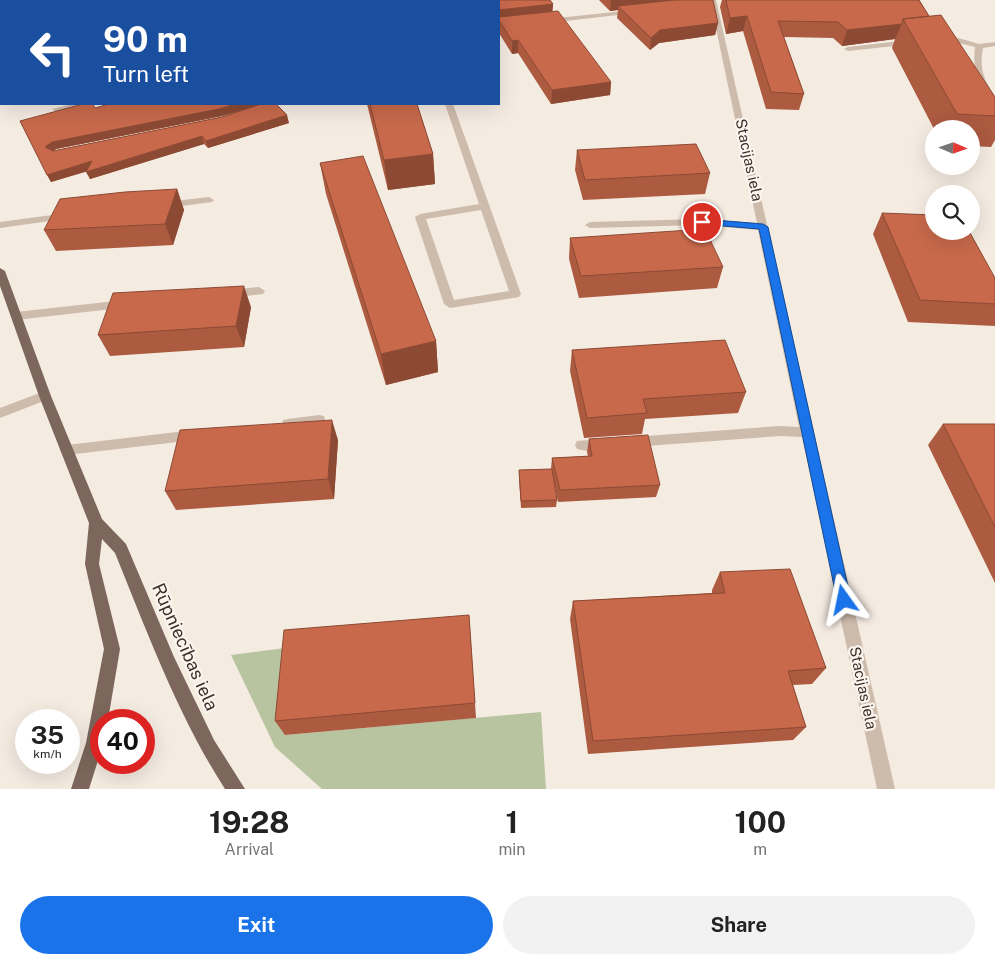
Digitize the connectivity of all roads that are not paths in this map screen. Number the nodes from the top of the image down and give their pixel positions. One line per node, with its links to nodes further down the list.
1 (714, 2): 19 (street, Stacijas iela)
2 (642, 11): 3 (street)
3 (537, 22)
4 (930, 40): 7 (street)
5 (921, 41): 8 (street)
6 (995, 44): 7 (street)
7 (979, 46): 9 (street)
8 (848, 49)
9 (995, 103)
10 (80, 105): 12 (street)
11 (449, 105): 15 (street)
12 (56, 109)
13 (209, 200): 14 (street)
14 (151, 206)
15 (485, 206): 15 (street)
16 (74, 215): 17 (street)
17 (0, 225)
18 (590, 226): 19 (street)
19 (763, 227): 29 (street, Stacijas iela)
20 (0, 271): 24 (main road, Rūpniecības iela)
21 (259, 291): 22 (street)
22 (220, 295)
23 (141, 302): 24 (street)
24 (16, 316): 25 (main road, Rūpniecības iela)
25 (45, 396): 26 (street); 32 (main road, Rūpniecības iela)
26 (0, 413)
27 (319, 420): 28 (street)
28 (279, 425)
29 (808, 432): 31 (street); 34 (street, Stacijas iela)
30 (210, 433): 32 (street)
31 (582, 445)
32 (67, 450): 33 (main road, Rūpniecības iela)
33 (96, 523): 35 (main road, Rūpniecības iela); 36 (main road, Rūpniecības iela)
34 (880, 767): 37 (street); 38 (street, Stacijas iela)
35 (80, 789)
36 (236, 789)
37 (879, 789)
38 (886, 789)

